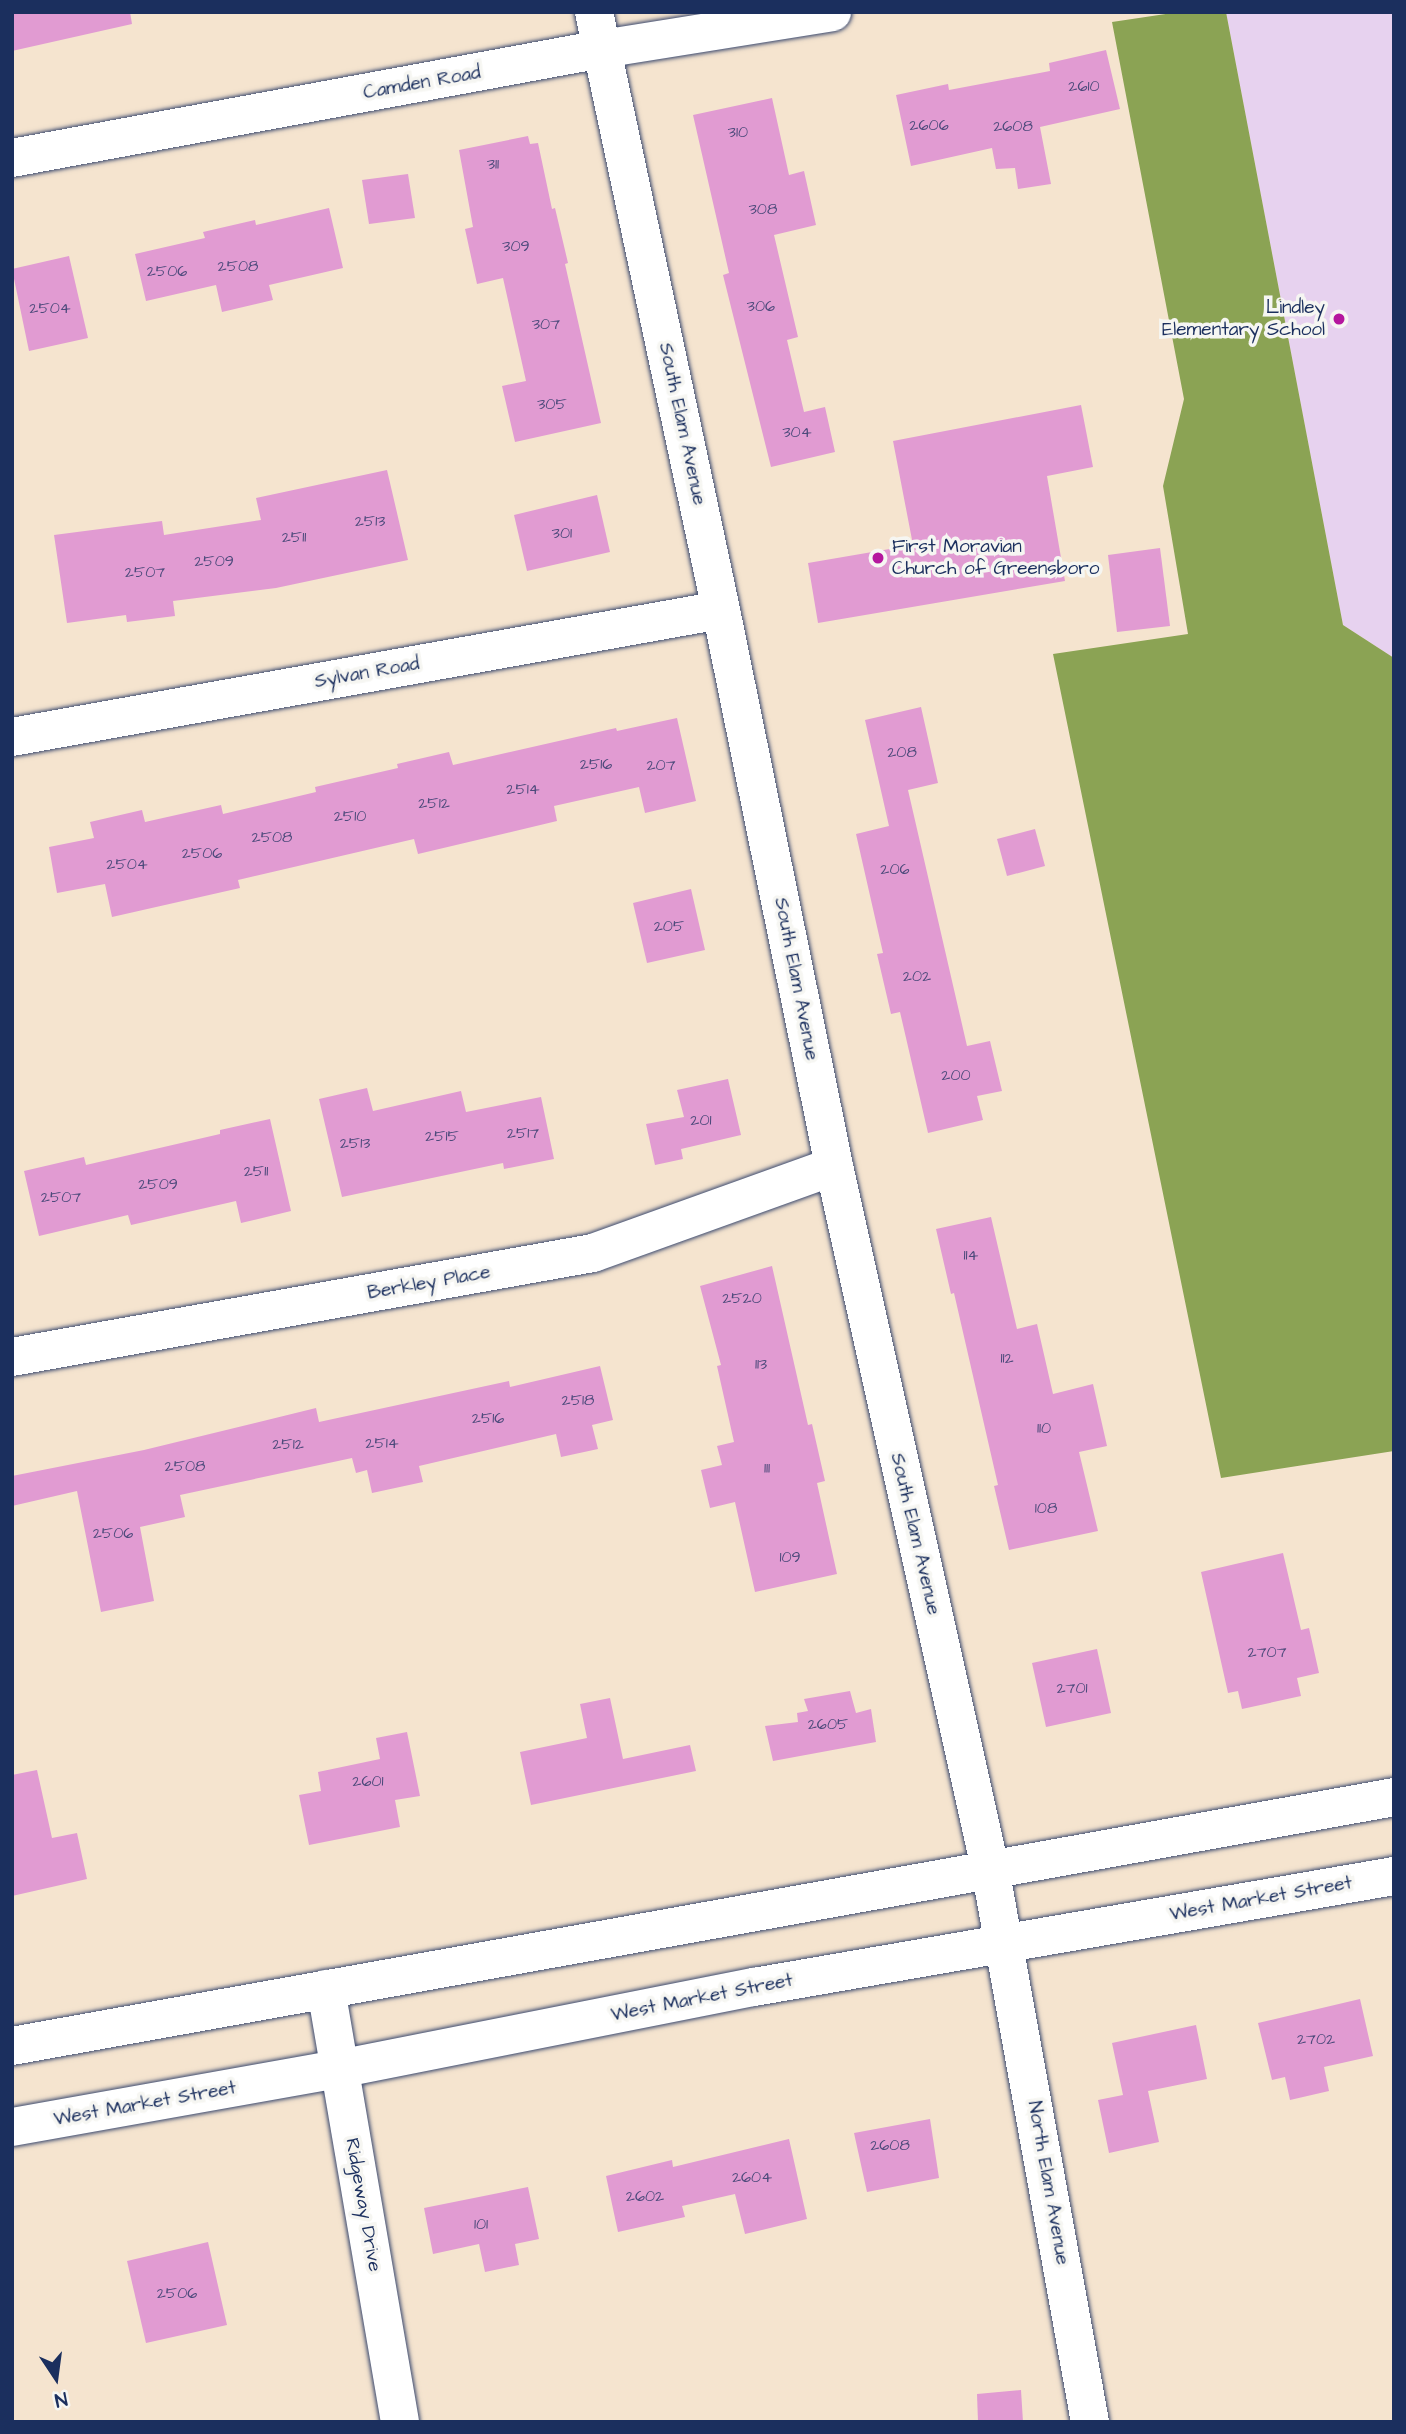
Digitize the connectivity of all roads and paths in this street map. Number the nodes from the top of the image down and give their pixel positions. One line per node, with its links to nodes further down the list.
1 (594, 12): 3 (street, South Elam Avenue)
2 (832, 12): 3 (street, Camden Road)
3 (602, 50): 4 (street, Camden Road); 5 (street, South Elam Avenue)
4 (12, 158)
5 (722, 610): 6 (street, Sylvan Road); 7 (street, South Elam Avenue)
6 (12, 737)
7 (834, 1166): 8 (street, Berkley Place); 10 (street, South Elam Avenue)
8 (12, 1357)
9 (1394, 1797): 10 (street)
10 (990, 1868): 12 (street, South Elam Avenue); 13 (street)
11 (1394, 1876): 12 (street, West Market Street)
12 (1005, 1945): 15 (street, West Market Street); 18 (street, North Elam Avenue)
13 (326, 1989): 14 (street); 15 (street, Ridgeway Drive)
14 (12, 2046)
15 (339, 2069): 16 (street, West Market Street); 17 (street, Ridgeway Drive)
16 (12, 2127)
17 (400, 2422)
18 (1090, 2422)

